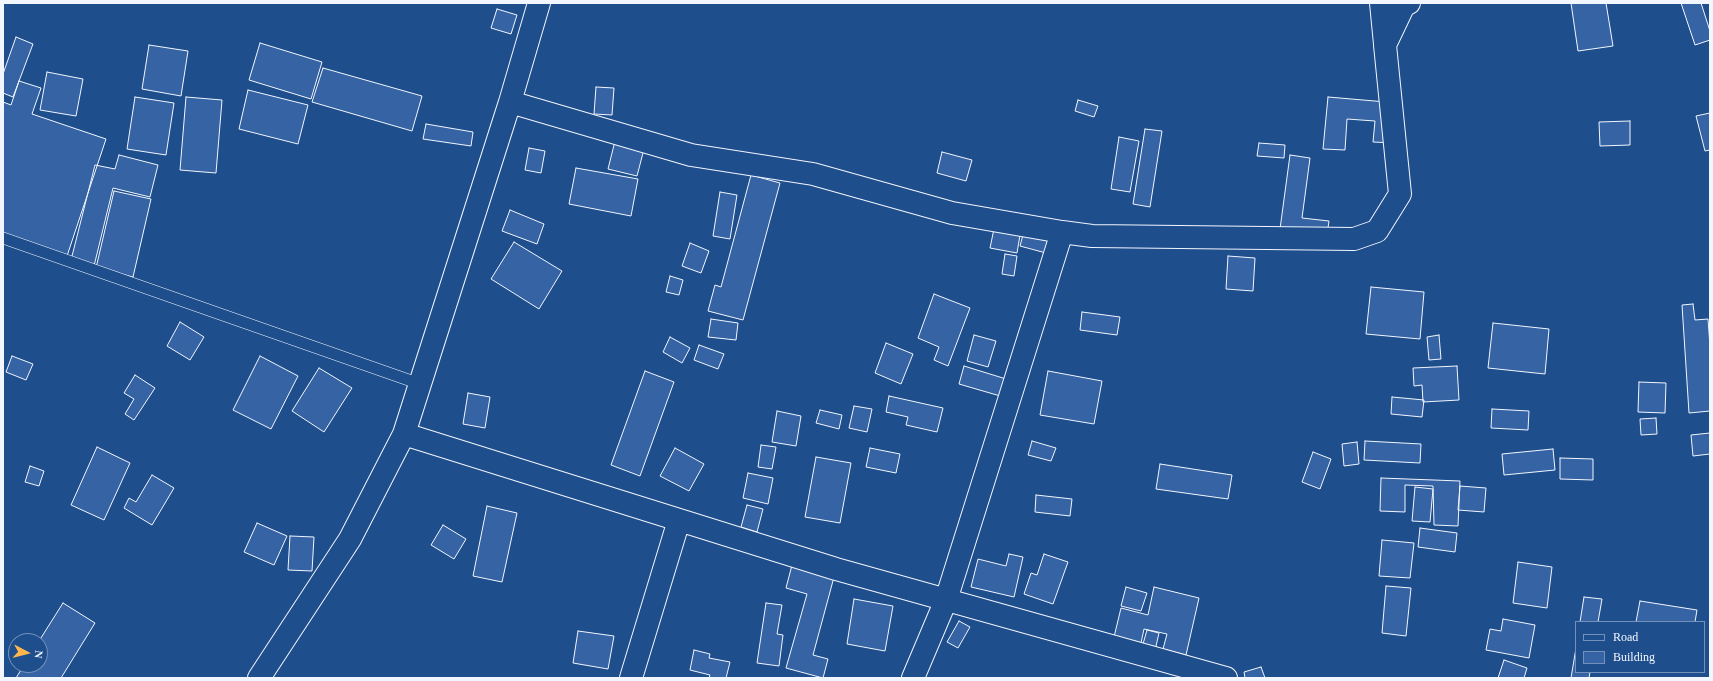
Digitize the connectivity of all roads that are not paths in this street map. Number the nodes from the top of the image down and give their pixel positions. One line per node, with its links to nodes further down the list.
1 (539, 3): 5 (street)
2 (1381, 3): 4 (street)
3 (1408, 3): 4 (street)
4 (1385, 45): 6 (street)
5 (510, 102): 6 (street); 8 (street)
6 (1062, 232): 11 (street)
7 (3, 238): 8 (lane)
8 (420, 384): 9 (street)
9 (404, 434): 10 (street); 12 (street)
10 (679, 520): 11 (street); 13 (street)
11 (946, 600): 14 (street); 15 (street)
12 (259, 678)
13 (631, 678)
14 (913, 678)
15 (1226, 678)

